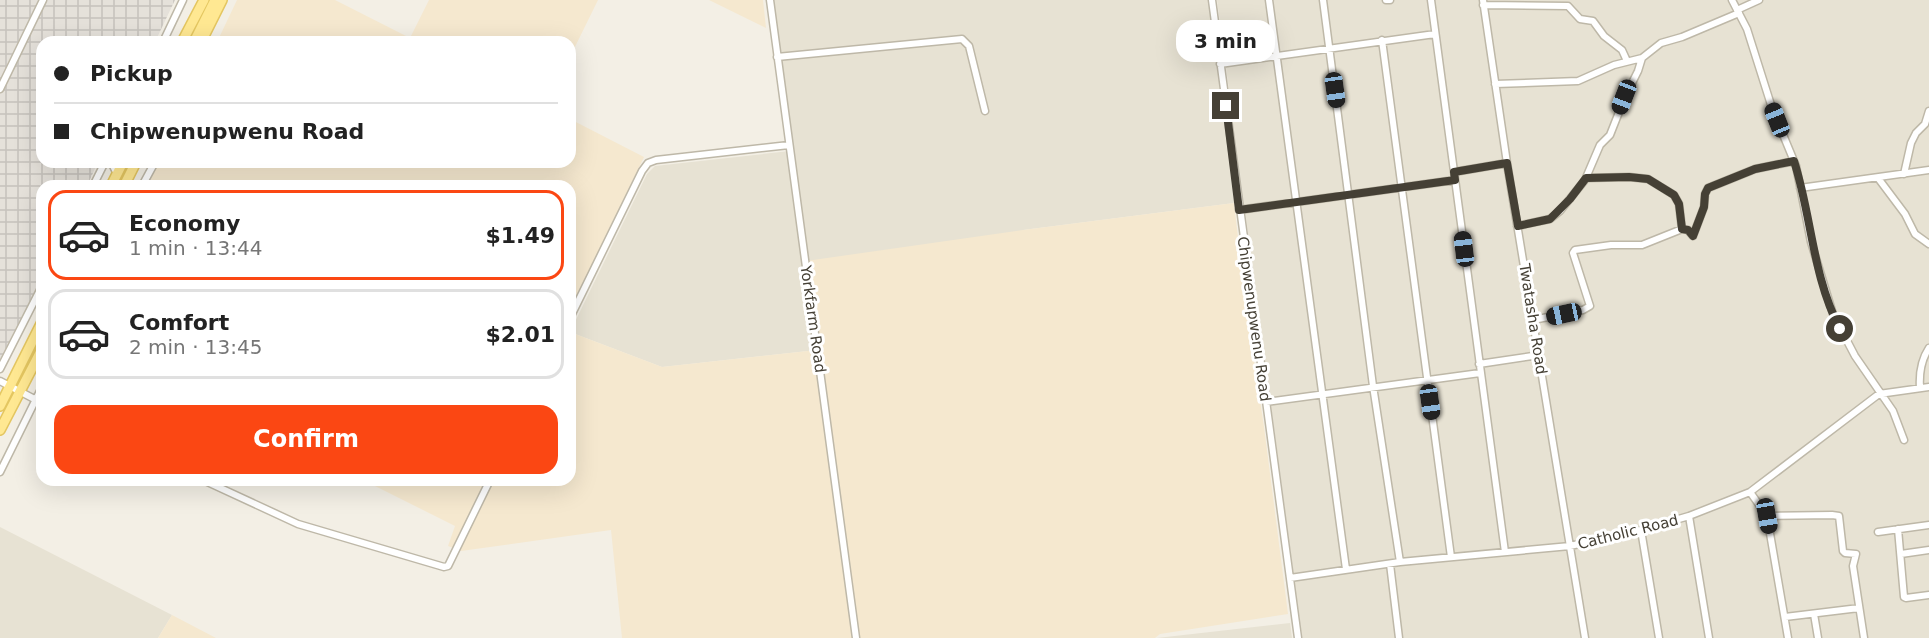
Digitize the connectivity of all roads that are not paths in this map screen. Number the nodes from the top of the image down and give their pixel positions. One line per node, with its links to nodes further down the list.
1 (43, 0): 30 (street)
2 (183, 0): 17 (street)
3 (197, 0): 18 (main road)
4 (204, 0): 19 (main road)
5 (215, 0): 20 (main road)
6 (222, 0): 21 (main road)
7 (770, 0): 24 (street, Yorkfarm Road)
8 (1212, 0): 28 (street, Chipwenupwenu Road)
9 (1269, 0): 25 (street)
10 (1323, 0): 23 (street)
11 (1431, 0): 16 (street)
12 (1731, 0): 15 (street)
13 (1759, 0): 15 (street)
14 (1483, 3): 27 (street); 29 (street, Twatasha Road)
15 (1738, 11): 26 (street); 34 (street)
16 (1435, 34): 22 (street); 39 (street)
17 (166, 36)
18 (179, 36)
19 (185, 36)
20 (197, 36)
21 (206, 36)
22 (1382, 40): 23 (street); 46 (street)
23 (1329, 48): 25 (street); 48 (street)
24 (777, 57): 31 (street); 33 (street, Yorkfarm Road)
25 (1277, 57): 28 (street); 49 (street)
26 (1642, 58): 27 (street); 42 (street)
27 (1627, 61): 29 (street)
28 (1220, 64): 50 (street, Chipwenupwenu Road)
29 (1495, 84): 35 (street, Twatasha Road)
30 (0, 89)
31 (985, 111)
32 (1929, 111): 41 (street)
33 (789, 145): 55 (street); 102 (street, Yorkfarm Road)
34 (1794, 161): 47 (street); 52 (street)
35 (1507, 163): 39 (street); 51 (street, Twatasha Road)
36 (114, 168): 40 (street)
37 (120, 168): 40 (main road)
38 (1929, 170): 41 (street)
39 (1454, 172): 45 (street)
40 (117, 174): 44 (main road)
41 (1904, 174): 43 (street)
42 (1586, 178): 51 (street); 52 (street)
43 (1878, 178): 47 (street); 53 (street)
44 (114, 180)
45 (1455, 180): 46 (street); 61 (street)
46 (1402, 188): 48 (street); 64 (street)
47 (1800, 188): 72 (street)
48 (1349, 195): 49 (street); 67 (street)
49 (1296, 202): 50 (street); 71 (street)
50 (1239, 210): 74 (street, Chipwenupwenu Road)
51 (1518, 226): 56 (street, Twatasha Road)
52 (1682, 229): 56 (street)
53 (1929, 244)
54 (36, 298): 62 (street)
55 (576, 306)
56 (1533, 320): 59 (street, Twatasha Road)
57 (36, 334): 66 (main road)
58 (1929, 348): 69 (street)
59 (1539, 355): 61 (street); 89 (street, Twatasha Road)
60 (36, 361): 70 (main road)
61 (1479, 364): 63 (street)
62 (0, 369)
63 (1480, 373): 64 (street); 91 (street)
64 (1427, 380): 67 (street); 93 (street)
65 (0, 381): 66 (street)
66 (11, 386): 70 (street); 75 (main road)
67 (1373, 386): 71 (street); 94 (street)
68 (1929, 387): 69 (street, Catholic Road)
69 (1920, 388): 72 (street, Catholic Road)
70 (20, 391): 73 (street); 77 (main road)
71 (1322, 394): 74 (street); 96 (street)
72 (1880, 394): 78 (street); 82 (street, Catholic Road)
73 (36, 399)
74 (1266, 402): 97 (street, Chipwenupwenu Road)
75 (0, 406)
76 (36, 406): 79 (street)
77 (0, 430)
78 (1904, 440)
79 (0, 472)
80 (216, 486): 81 (street)
81 (487, 486)
82 (1750, 492): 83 (street, Catholic Road); 84 (street)
83 (1689, 516): 87 (street, Catholic Road); 107 (street)
84 (1767, 516): 99 (street); 101 (street)
85 (1929, 525): 86 (street)
86 (1898, 529): 88 (street); 92 (street)
87 (1641, 530): 89 (street, Catholic Road); 106 (street)
88 (1878, 532)
89 (1570, 546): 91 (street, Catholic Road); 105 (street, Twatasha Road)
90 (1929, 550): 92 (street)
91 (1505, 552): 93 (street, Catholic Road)
92 (1901, 554): 98 (street)
93 (1451, 557): 94 (street, Catholic Road)
94 (1400, 562): 95 (street, Catholic Road)
95 (1390, 564): 96 (street, Catholic Road); 104 (street)
96 (1346, 569): 97 (street, Catholic Road)
97 (1290, 578): 103 (street, Chipwenupwenu Road)
98 (1929, 595)
99 (1859, 608): 100 (street); 110 (street)
100 (1814, 614): 101 (street); 109 (street)
101 (1785, 617): 108 (street)
102 (856, 638)
103 (1298, 638)
104 (1399, 638)
105 (1585, 638)
106 (1659, 638)
107 (1709, 638)
108 (1788, 638)
109 (1818, 638)
110 (1864, 638)

